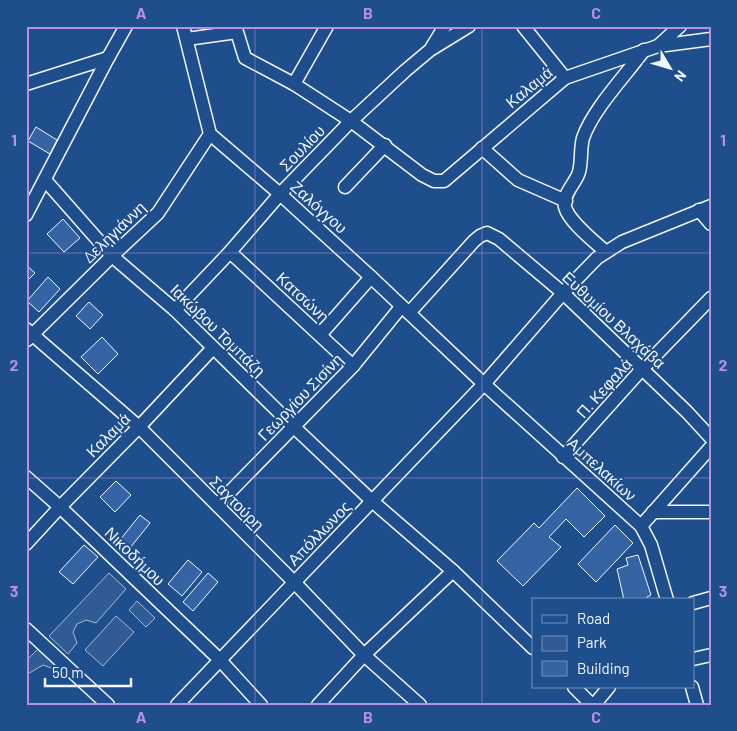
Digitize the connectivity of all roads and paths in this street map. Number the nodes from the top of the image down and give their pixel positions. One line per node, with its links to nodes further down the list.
1 (126, 26): 13 (street)
2 (183, 26): 8 (street)
3 (327, 26): 16 (street)
4 (445, 26): 11 (street)
5 (469, 26): 11 (street, Σουλίου)
6 (523, 26): 14 (street)
7 (680, 26): 10 (street)
8 (187, 39): 16 (street); 18 (street)
9 (711, 39): 10 (street, Καλαμά)
10 (658, 46): 12 (street, Καλαμά)
11 (430, 50): 17 (street, Σουλίου)
12 (644, 50): 14 (street, Καλαμά); 24 (street)
13 (108, 57): 15 (street); 21 (street)
14 (565, 78): 20 (street, Καλαμά)
15 (26, 84)
16 (294, 84): 17 (street)
17 (352, 120): 19 (street); 23 (street, Σουλίου)
18 (210, 134): 23 (street, Ζαλόγγου); 31 (street, Δεληγιάννη)
19 (385, 145): 20 (street, Καλαμά); 22 (street)
20 (482, 148): 24 (street)
21 (45, 180): 26 (street); 31 (street, Ιακώβου Τομπάζη)
22 (345, 187)
23 (280, 194): 29 (street, Σουλίου); 32 (street, Ζαλόγγου)
24 (566, 201): 30 (street)
25 (705, 208): 27 (street); 30 (street, Απόλλωνος)
26 (26, 215)
27 (711, 224)
28 (488, 233): 33 (street, Ευθυμίου Βλαχάβα); 36 (street, Γεωργίου Σισίνη)
29 (230, 252): 35 (street, Σουλίου); 38 (street, Κατσώνη)
30 (606, 252): 33 (street, Απόλλωνος)
31 (112, 256): 35 (street, Ιακώβου Τομπάζη); 37 (street, Δεληγιάννη)
32 (371, 277): 36 (street, Ζαλόγγου); 38 (street)
33 (564, 293): 41 (street, Ευθυμίου Βλαχάβα); 42 (street, Απόλλωνος)
34 (711, 298): 41 (street, Π. Κεφαλά)
35 (175, 310): 39 (street, Ιακώβου Τομπάζη)
36 (405, 310): 40 (street, Γεωργίου Σισίνη); 42 (street, Ζαλόγγου)
37 (28, 335): 43 (street, Σαχτούρη)
38 (320, 335): 40 (street, Κατσώνη)
39 (213, 348): 43 (street, Καλαμά); 44 (street, Ιακώβου Τομπάζη)
40 (353, 366): 44 (street, Γεωργίου Σισίνη)
41 (642, 369): 45 (street, Ευθυμίου Βλαχάβα); 47 (street, Π. Κεφαλά)
42 (484, 384): 47 (street, Αμπελακίων); 49 (street, Απόλλωνος)
43 (139, 427): 50 (street, Σαχτούρη); 51 (street, Καλαμά)
44 (294, 427): 49 (street, Ιακώβου Τομπάζη); 50 (street, Γεωργίου Σισίνη)
45 (711, 438)
46 (711, 447): 52 (street)
47 (563, 457): 54 (street, Αμπελακίων)
48 (26, 477): 51 (street, Νικοδήμου)
49 (372, 501): 56 (street, Ιακώβου Τομπάζη); 57 (street, Απόλλωνος)
50 (217, 506): 57 (street, Σαχτούρη)
51 (60, 507): 55 (street, Καλαμά); 66 (street, Νικοδήμου)
52 (653, 512): 53 (street); 54 (street)
53 (711, 512)
54 (641, 526): 58 (street, Αμπελακίων)
55 (26, 544)
56 (453, 571): 62 (street, Ιακώβου Τομπάζη); 63 (street)
57 (294, 582): 63 (street, Σαχτούρη); 66 (street, Απόλλωνος)
58 (666, 598)
59 (711, 598): 60 (street)
60 (694, 603)
61 (26, 629): 70 (street)
62 (532, 647)
63 (364, 655): 73 (street); 74 (street, Σαχτούρη)
64 (711, 655): 65 (street)
65 (694, 659)
66 (220, 660): 71 (street, Απόλλωνος); 72 (street, Νικοδήμου)
67 (575, 688): 75 (street)
68 (608, 688): 75 (street)
69 (692, 688): 76 (street)
70 (108, 705)
71 (177, 705)
72 (261, 705)
73 (318, 705)
74 (420, 705)
75 (593, 705)
76 (697, 705)

